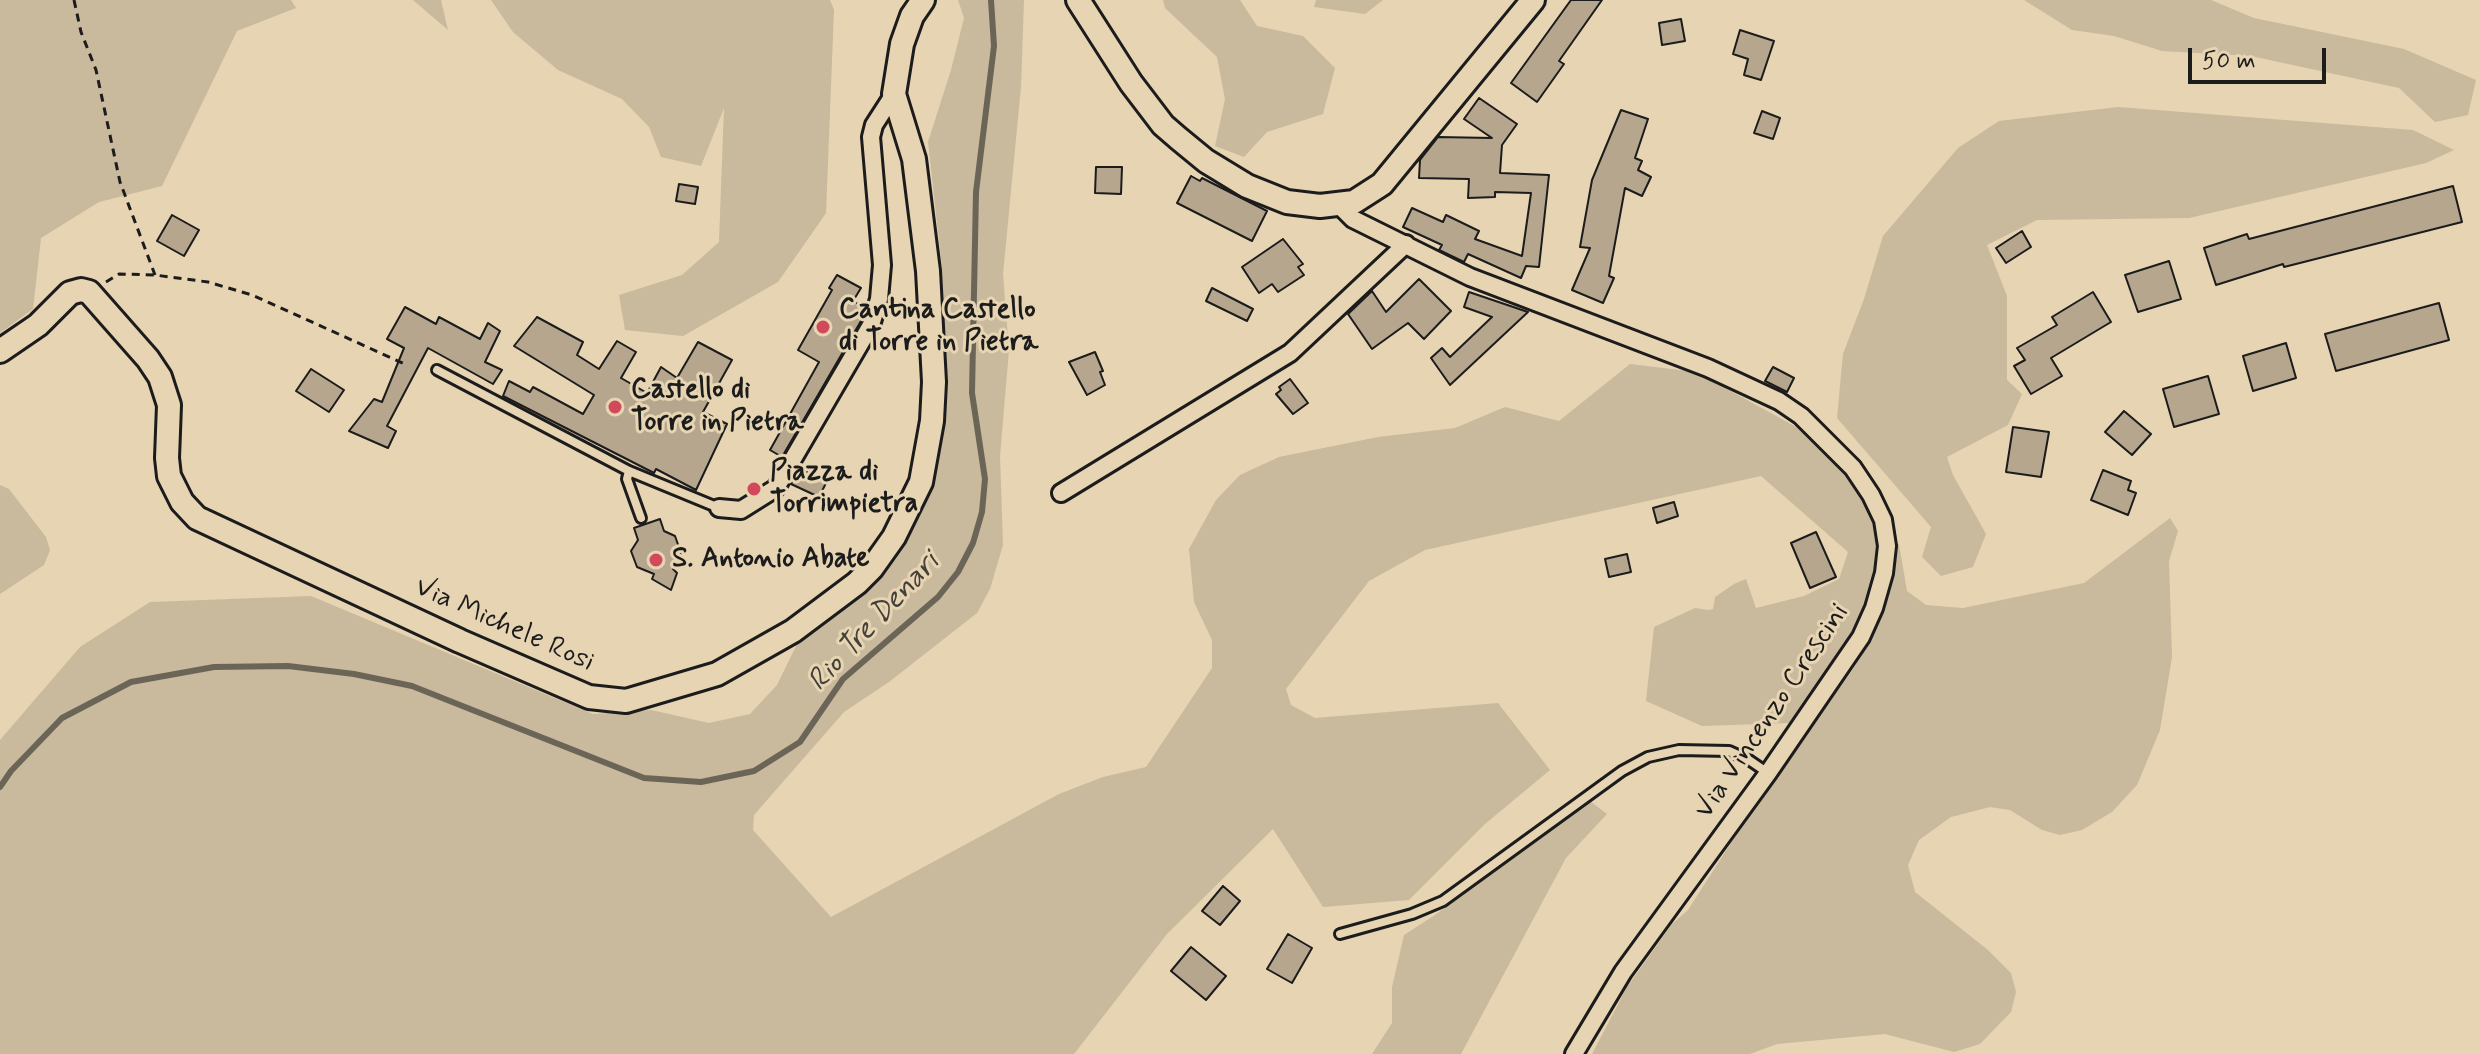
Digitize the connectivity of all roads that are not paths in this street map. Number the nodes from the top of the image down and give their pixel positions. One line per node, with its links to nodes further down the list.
1 (923, 0): 4 (street, Via Michele Rosi)
2 (1078, 0): 5 (street)
3 (1533, 0): 5 (street)
4 (894, 94): 7 (street, Via Michele Rosi); 11 (street)
5 (1340, 206): 6 (street, Via Vincenzo Crescini)
6 (1406, 244): 10 (street); 13 (street, Via Vincenzo Crescini)
7 (0, 351)
8 (437, 370): 9 (lane)
9 (629, 471): 11 (lane); 12 (lane)
10 (1061, 493)
11 (719, 508)
12 (641, 518)
13 (1768, 773): 14 (lane); 15 (street, Via Vincenzo Crescini)
14 (1340, 934)
15 (1574, 1054)

